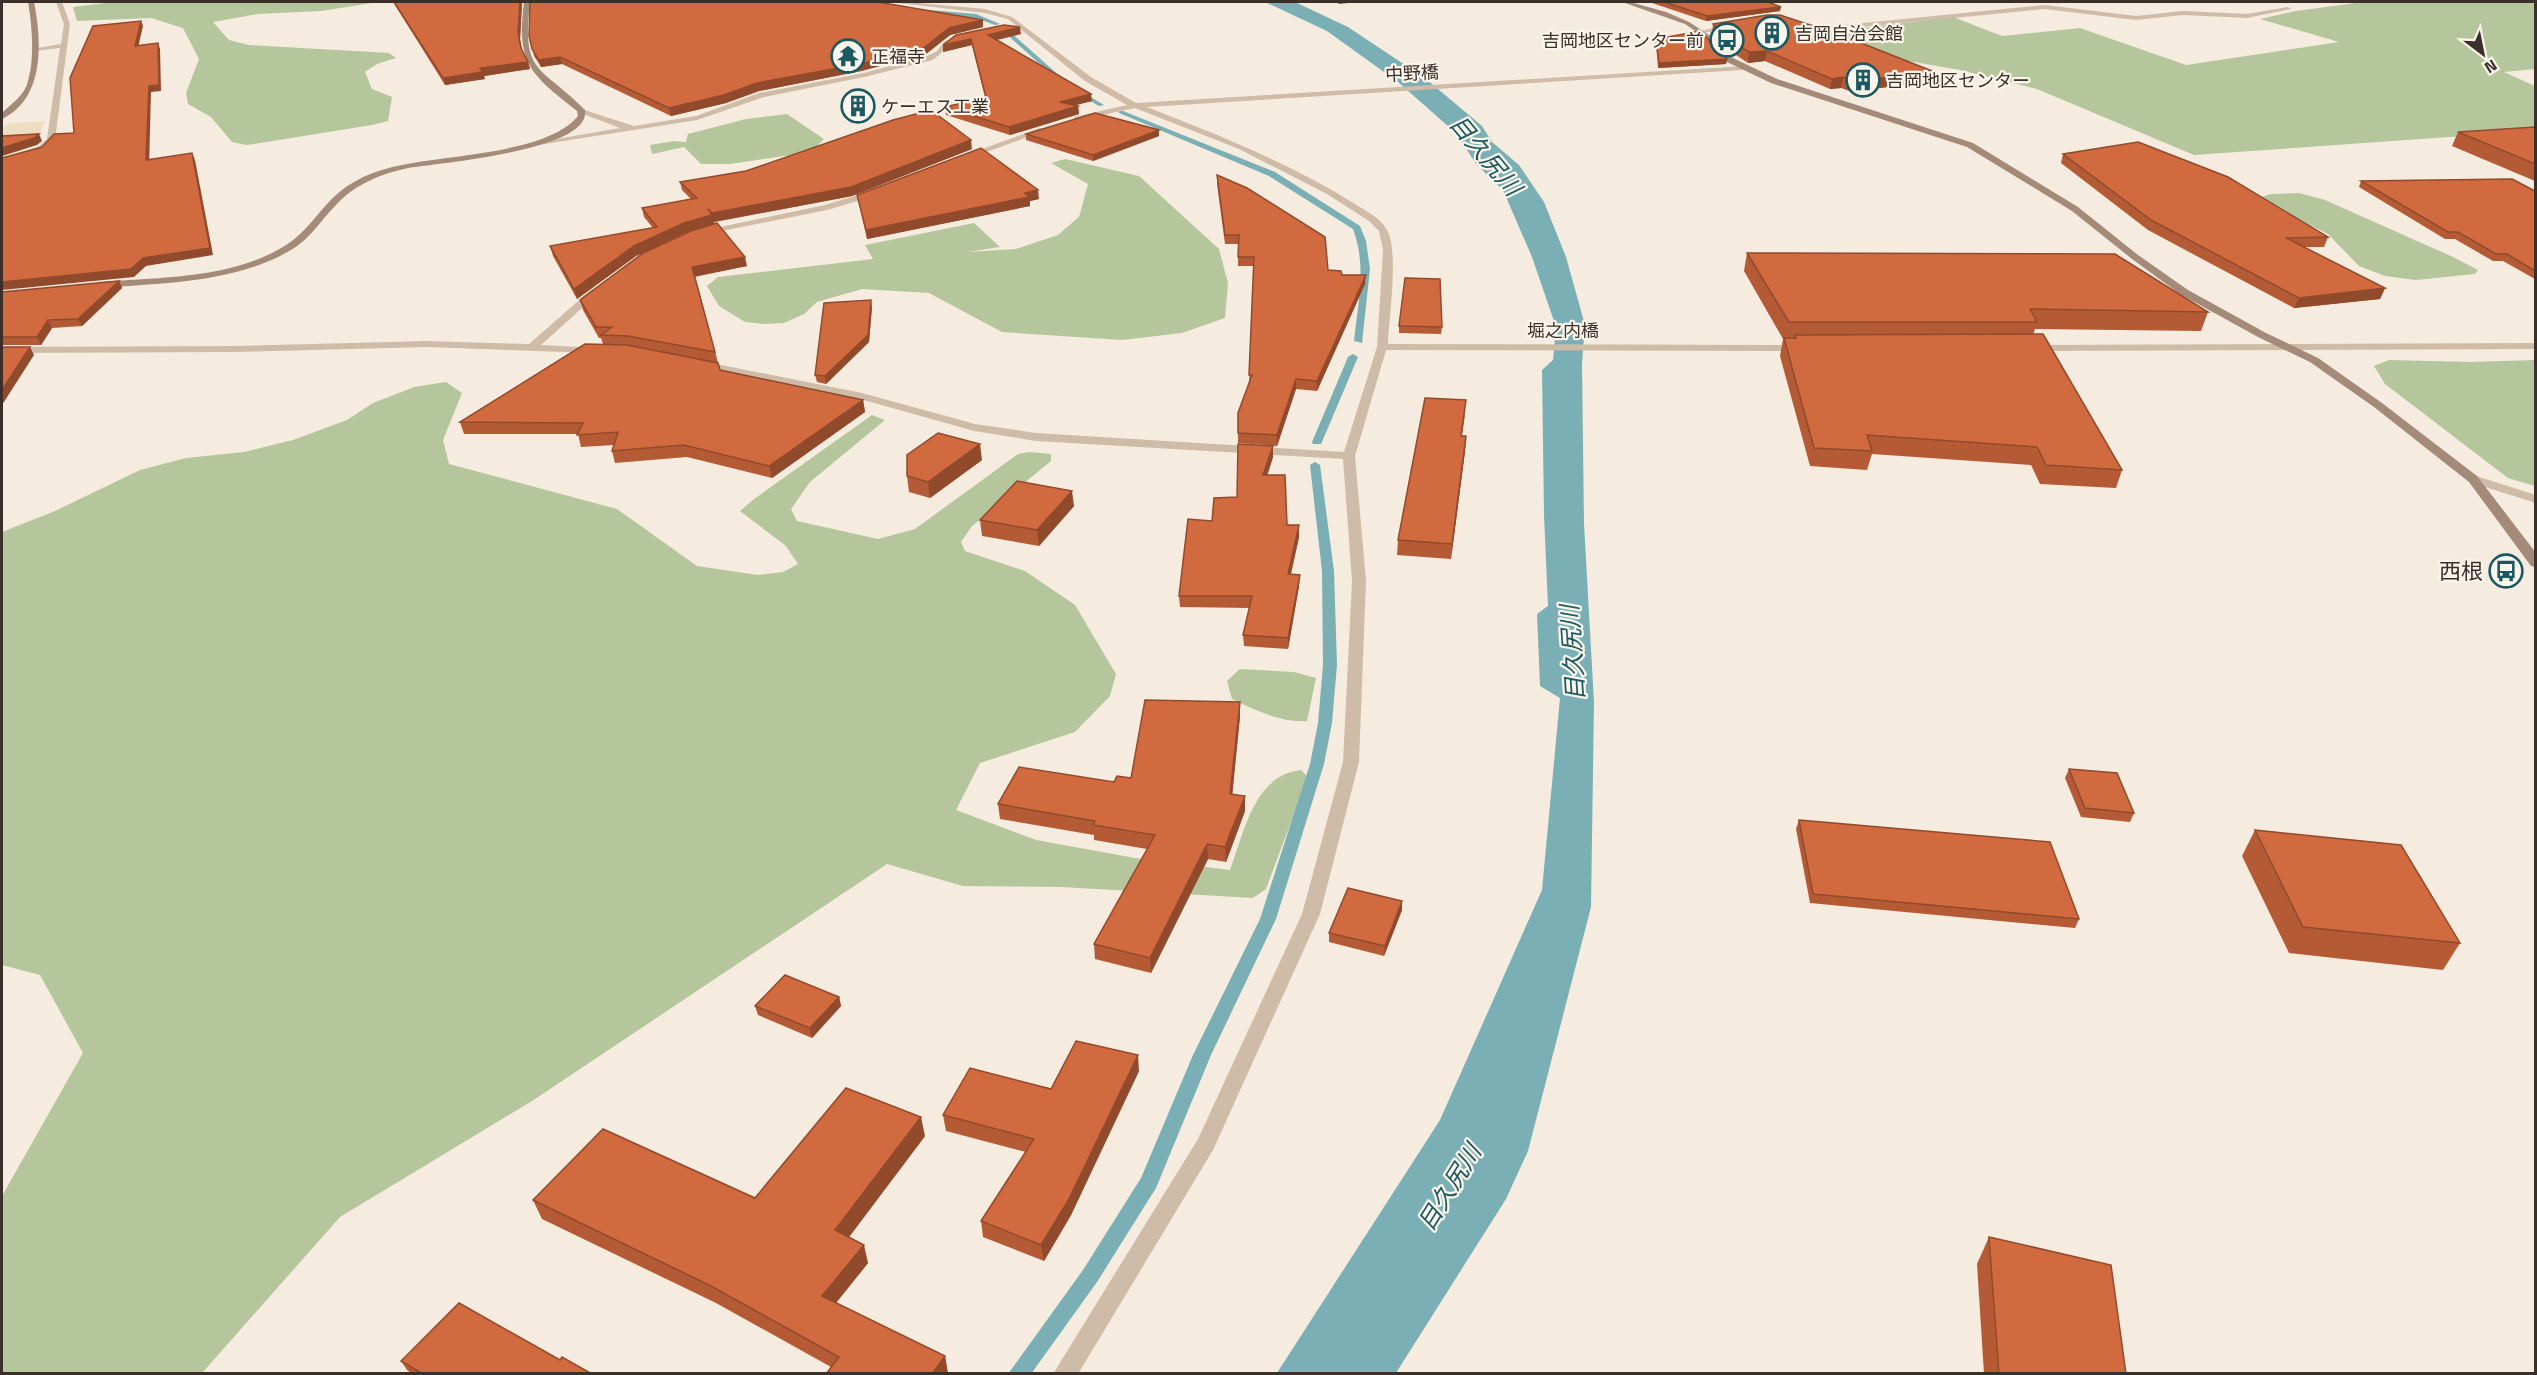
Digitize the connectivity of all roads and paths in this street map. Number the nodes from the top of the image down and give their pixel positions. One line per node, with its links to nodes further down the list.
1 (31, 2): 14 (street)
2 (59, 2): 13 (street)
3 (527, 2): 17 (street)
4 (893, 2): 8 (street)
5 (1625, 2): 11 (street)
6 (2288, 9): 7 (street)
7 (1795, 23)
8 (1016, 24): 10 (street); 16 (street)
9 (1736, 26): 11 (street)
10 (1003, 27)
11 (1702, 32): 15 (street)
12 (980, 33): 21 (street)
13 (63, 46): 14 (street); 23 (street)
14 (34, 49): 18 (street)
15 (1742, 68): 16 (street, 中野橋); 34 (street)
16 (1133, 106): 19 (street, 中野橋); 31 (street)
17 (581, 110): 21 (street); 22 (street)
18 (2, 117)
19 (1071, 121)
20 (1050, 127): 24 (street)
21 (643, 128): 22 (street)
22 (532, 144): 28 (street)
23 (2, 161)
24 (953, 162)
25 (887, 188): 26 (street)
26 (696, 233)
27 (606, 284): 30 (street)
28 (85, 286)
29 (2535, 346): 34 (street)
30 (533, 347): 35 (street); 36 (street)
31 (1382, 348): 32 (street, 堀之内橋); 38 (street)
32 (1812, 348)
33 (2024, 348): 34 (street)
34 (2289, 348): 39 (street)
35 (2, 350)
36 (607, 350)
37 (685, 360): 38 (street)
38 (1349, 456): 42 (street)
39 (2473, 479): 40 (street); 41 (street)
40 (2535, 499)
41 (2535, 562)
42 (1072, 1371)

